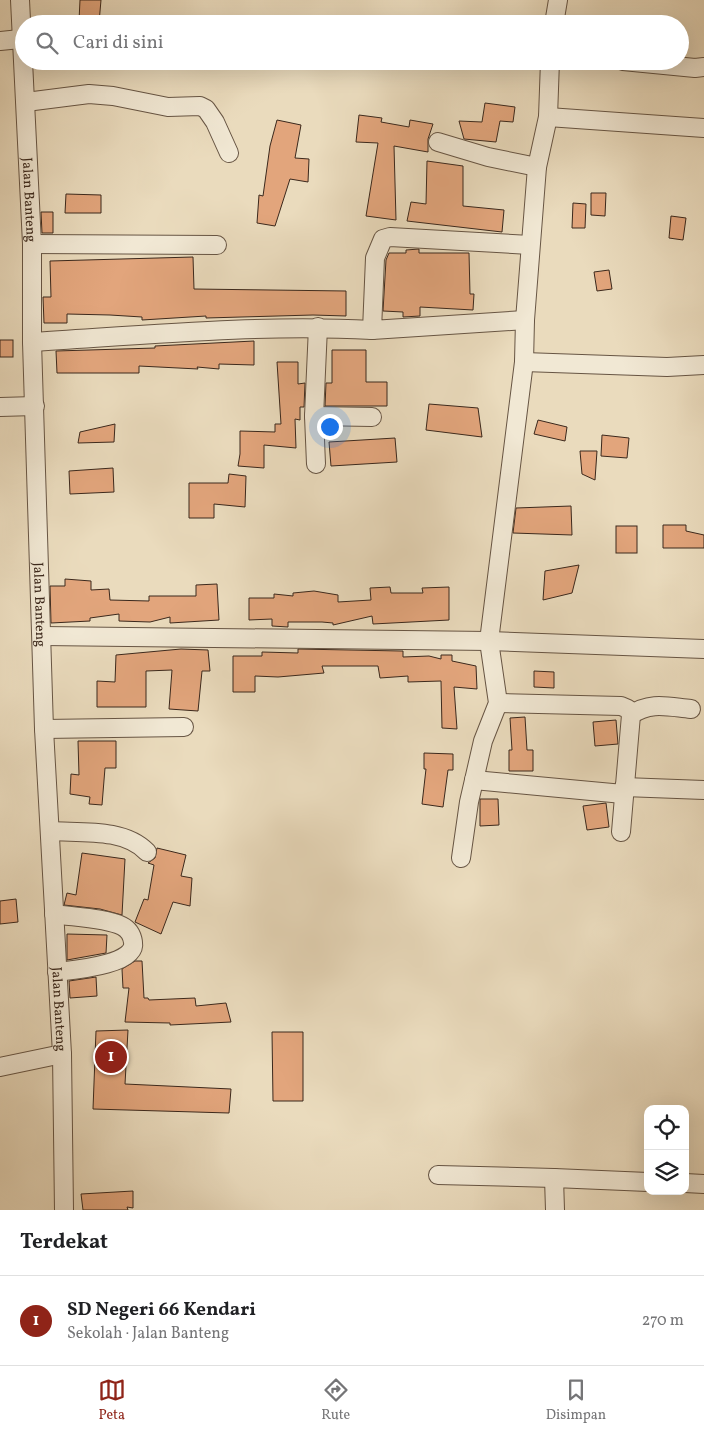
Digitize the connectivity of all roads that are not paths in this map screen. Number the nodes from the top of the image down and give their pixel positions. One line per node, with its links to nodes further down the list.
1 (20, 0): 3 (street, Jalan Banteng)
2 (558, 0): 4 (street)
3 (20, 15)
4 (556, 15)
5 (15, 40): 6 (street)
6 (0, 41)
7 (689, 67): 8 (street)
8 (704, 67)
9 (23, 70): 11 (street, Jalan Banteng)
10 (550, 70): 12 (street)
11 (26, 102): 15 (street); 17 (street, Jalan Banteng)
12 (548, 117): 13 (street); 16 (street)
13 (704, 128)
14 (438, 142): 16 (street)
15 (229, 153)
16 (537, 167): 19 (street)
17 (32, 244): 18 (street); 23 (street, Jalan Banteng)
18 (217, 245)
19 (530, 245): 20 (street); 22 (street)
20 (525, 320): 22 (street); 24 (street)
21 (318, 327): 22 (street); 23 (street); 28 (street)
22 (372, 330)
23 (32, 342): 26 (street, Jalan Banteng)
24 (524, 362): 25 (street); 32 (street)
25 (704, 365)
26 (35, 406): 27 (street); 31 (street, Jalan Banteng)
27 (0, 407)
28 (314, 416): 29 (street); 30 (street)
29 (372, 417)
30 (316, 464)
31 (43, 636): 32 (street); 38 (street, Jalan Banteng)
32 (489, 642): 33 (street); 34 (street)
33 (704, 648)
34 (498, 703): 36 (street); 39 (street)
35 (692, 709): 36 (street)
36 (631, 714): 40 (street)
37 (184, 727): 38 (street)
38 (44, 729): 42 (street, Jalan Banteng)
39 (474, 780): 40 (street); 45 (street)
40 (624, 790): 41 (street); 43 (street)
41 (704, 790)
42 (50, 831): 44 (street); 46 (street, Jalan Banteng)
43 (621, 832)
44 (147, 852)
45 (461, 858)
46 (54, 914): 47 (street, Jalan Banteng); 47 (street)
47 (57, 972): 48 (street, Jalan Banteng)
48 (62, 1054): 49 (street); 55 (street, Jalan Banteng)
49 (0, 1066)
50 (438, 1175): 51 (street)
51 (554, 1178): 52 (street); 56 (street)
52 (644, 1182)
53 (689, 1183): 54 (street)
54 (704, 1184)
55 (64, 1210)
56 (555, 1210)

